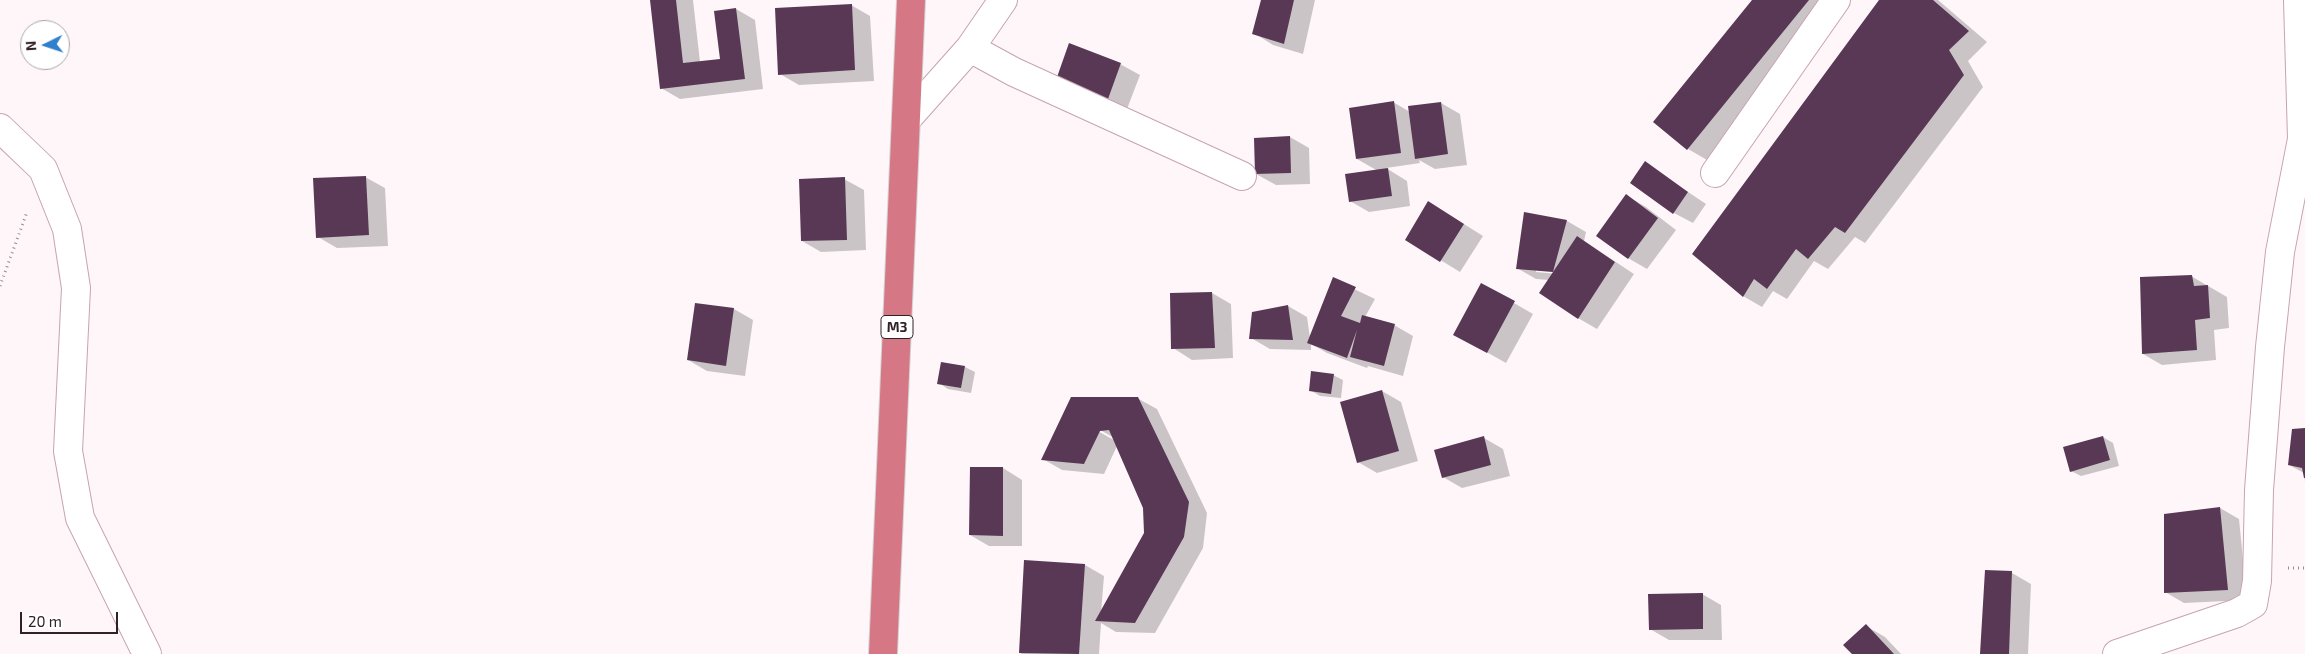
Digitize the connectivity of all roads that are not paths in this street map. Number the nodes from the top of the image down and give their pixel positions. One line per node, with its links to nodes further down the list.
1 (911, 0): 6 (highway, M3)
2 (1003, 0): 5 (street)
3 (1836, 0): 8 (street)
4 (2298, 0): 12 (street)
5 (970, 48): 6 (street); 9 (street)
6 (906, 120): 11 (highway, M3)
7 (0, 128): 10 (street)
8 (1715, 173)
9 (1242, 176)
10 (147, 654)
11 (883, 654)
12 (2117, 654)

